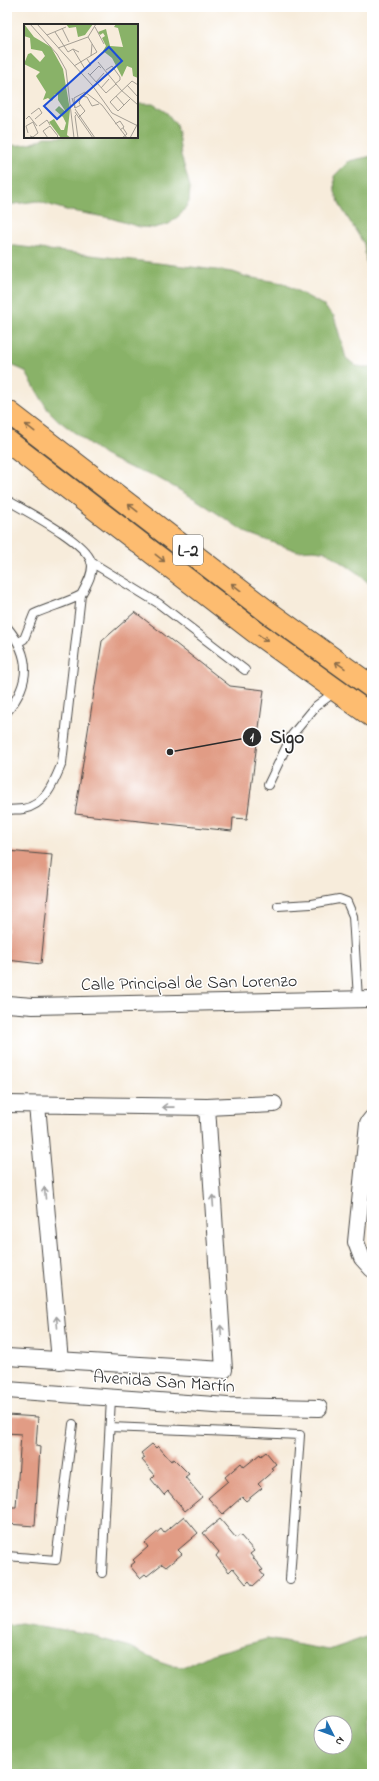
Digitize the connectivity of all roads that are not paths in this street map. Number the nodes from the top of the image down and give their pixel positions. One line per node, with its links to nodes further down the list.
1 (7, 411): 11 (main road, L-2, one-way to 1)
2 (7, 441): 5 (main road, L-2)
3 (7, 450): 5 (lane)
4 (7, 500): 6 (lane)
5 (113, 522): 12 (main road, L-2, one-way to 12)
6 (91, 562): 7 (lane); 10 (lane)
7 (81, 595): 9 (lane); 16 (lane)
8 (7, 627): 9 (lane)
9 (19, 642): 13 (lane)
10 (245, 670)
11 (372, 687)
12 (336, 691): 14 (main road, L-2); 15 (lane)
13 (7, 712)
14 (372, 716)
15 (268, 785)
16 (7, 810)
17 (278, 906): 18 (lane)
18 (365, 999): 19 (street, Calle Principal de San Lorenzo)
19 (7, 1004)
20 (7, 1104): 22 (street)
21 (274, 1104): 23 (street)
22 (37, 1105): 23 (street, one-way to 22); 27 (street, one-way to 22)
23 (207, 1107): 27 (street, one-way to 23)
24 (372, 1118): 25 (street)
25 (372, 1269)
26 (7, 1357): 27 (street)
27 (60, 1361)
28 (7, 1390): 29 (street, Avenida San Martín)
29 (112, 1398): 30 (street, Avenida San Martín); 32 (lane)
30 (319, 1408)
31 (74, 1424): 33 (lane)
32 (110, 1427): 34 (lane); 35 (lane)
33 (7, 1556)
34 (102, 1573)
35 (290, 1579)

